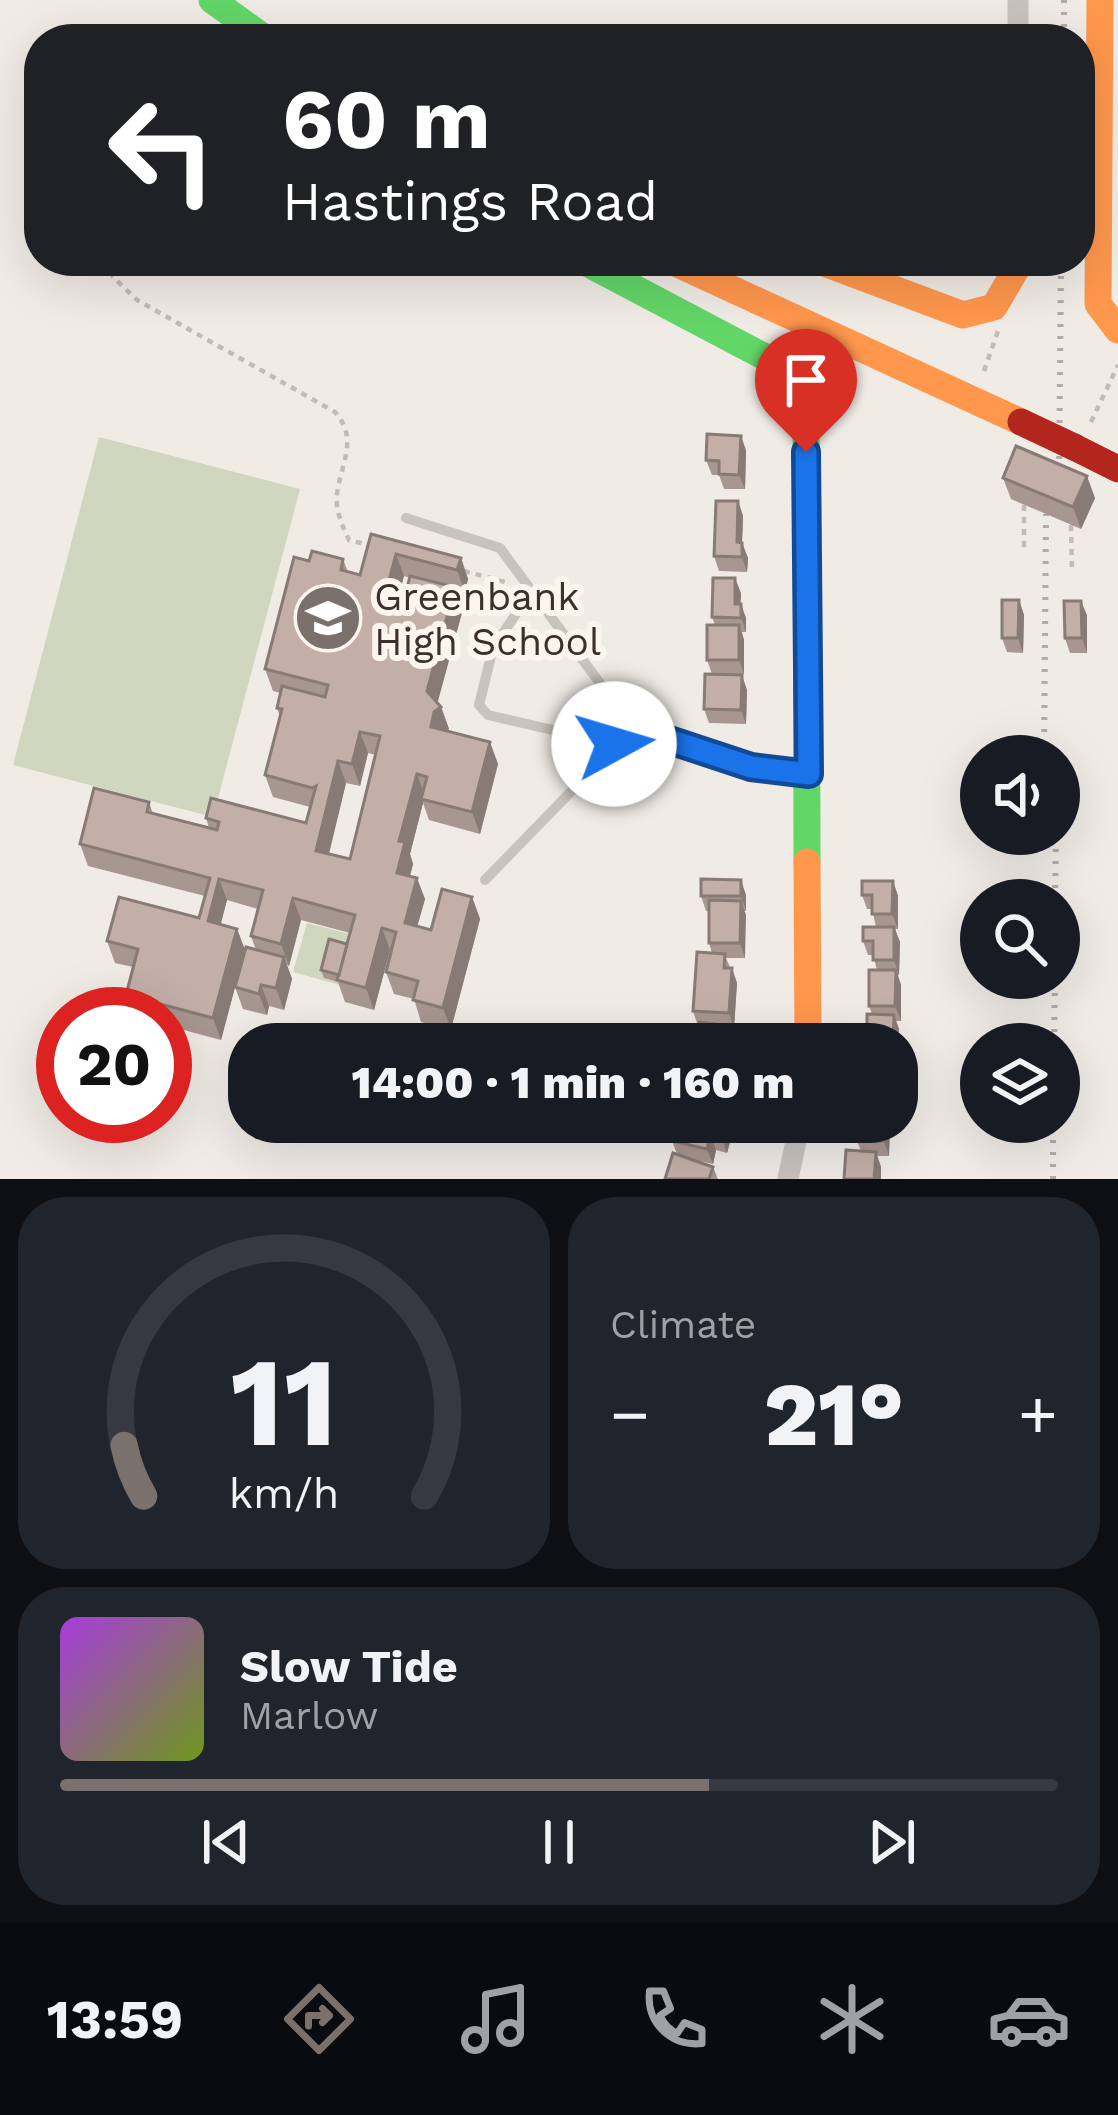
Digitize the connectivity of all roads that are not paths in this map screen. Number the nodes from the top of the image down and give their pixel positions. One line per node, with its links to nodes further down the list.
1 (212, 0): 3 (main road)
2 (1100, 0): 8 (main road)
3 (245, 24)
4 (611, 276): 14 (main road)
5 (704, 276): 9 (main road, bridge)
6 (859, 276): 7 (main road)
7 (1012, 276)
8 (1118, 330)
9 (1118, 469)
10 (406, 518): 11 (lane)
11 (532, 590): 12 (lane); 13 (lane)
12 (633, 728): 13 (lane); 14 (lane)
13 (614, 744): 15 (lane)
14 (809, 774): 16 (main road)
15 (484, 880)
16 (808, 1023)
17 (796, 1143): 18 (street)
18 (788, 1179)

